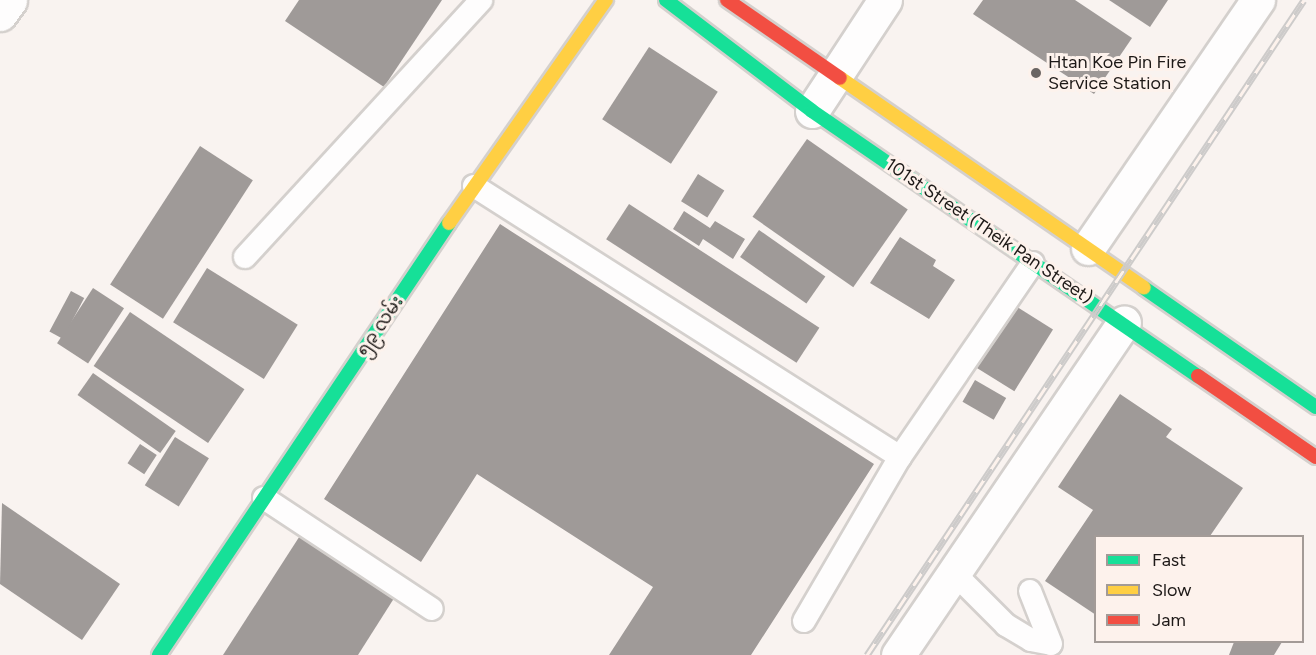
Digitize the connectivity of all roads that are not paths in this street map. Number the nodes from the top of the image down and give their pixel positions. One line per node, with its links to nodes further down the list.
1 (10, 0): 8 (street)
2 (481, 0): 13 (lane)
3 (606, 0): 11 (main road, ၅၉ လမ်း)
4 (666, 0): 10 (main road, 101st Street (Theik Pan Street))
5 (727, 0): 9 (main road)
6 (885, 0): 9 (street)
7 (1258, 0): 12 (street)
8 (0, 14)
9 (835, 75): 10 (street); 12 (main road)
10 (812, 111): 14 (main road, 101st Street (Theik Pan Street))
11 (474, 186): 17 (lane); 19 (main road, ၅၉ လမ်း)
12 (1088, 248): 16 (main road)
13 (245, 257)
14 (1033, 263): 15 (main road, 101st Street (Theik Pan Street)); 17 (lane)
15 (1124, 322): 18 (main road, 101st Street (Theik Pan Street)); 20 (street)
16 (1316, 407)
17 (900, 457): 23 (lane)
18 (1316, 457)
19 (264, 498): 22 (lane); 24 (main road, ၅၉ လမ်း)
20 (953, 572): 21 (lane); 25 (street)
21 (1030, 591)
22 (432, 609)
23 (804, 621)
24 (159, 655)
25 (898, 655)

